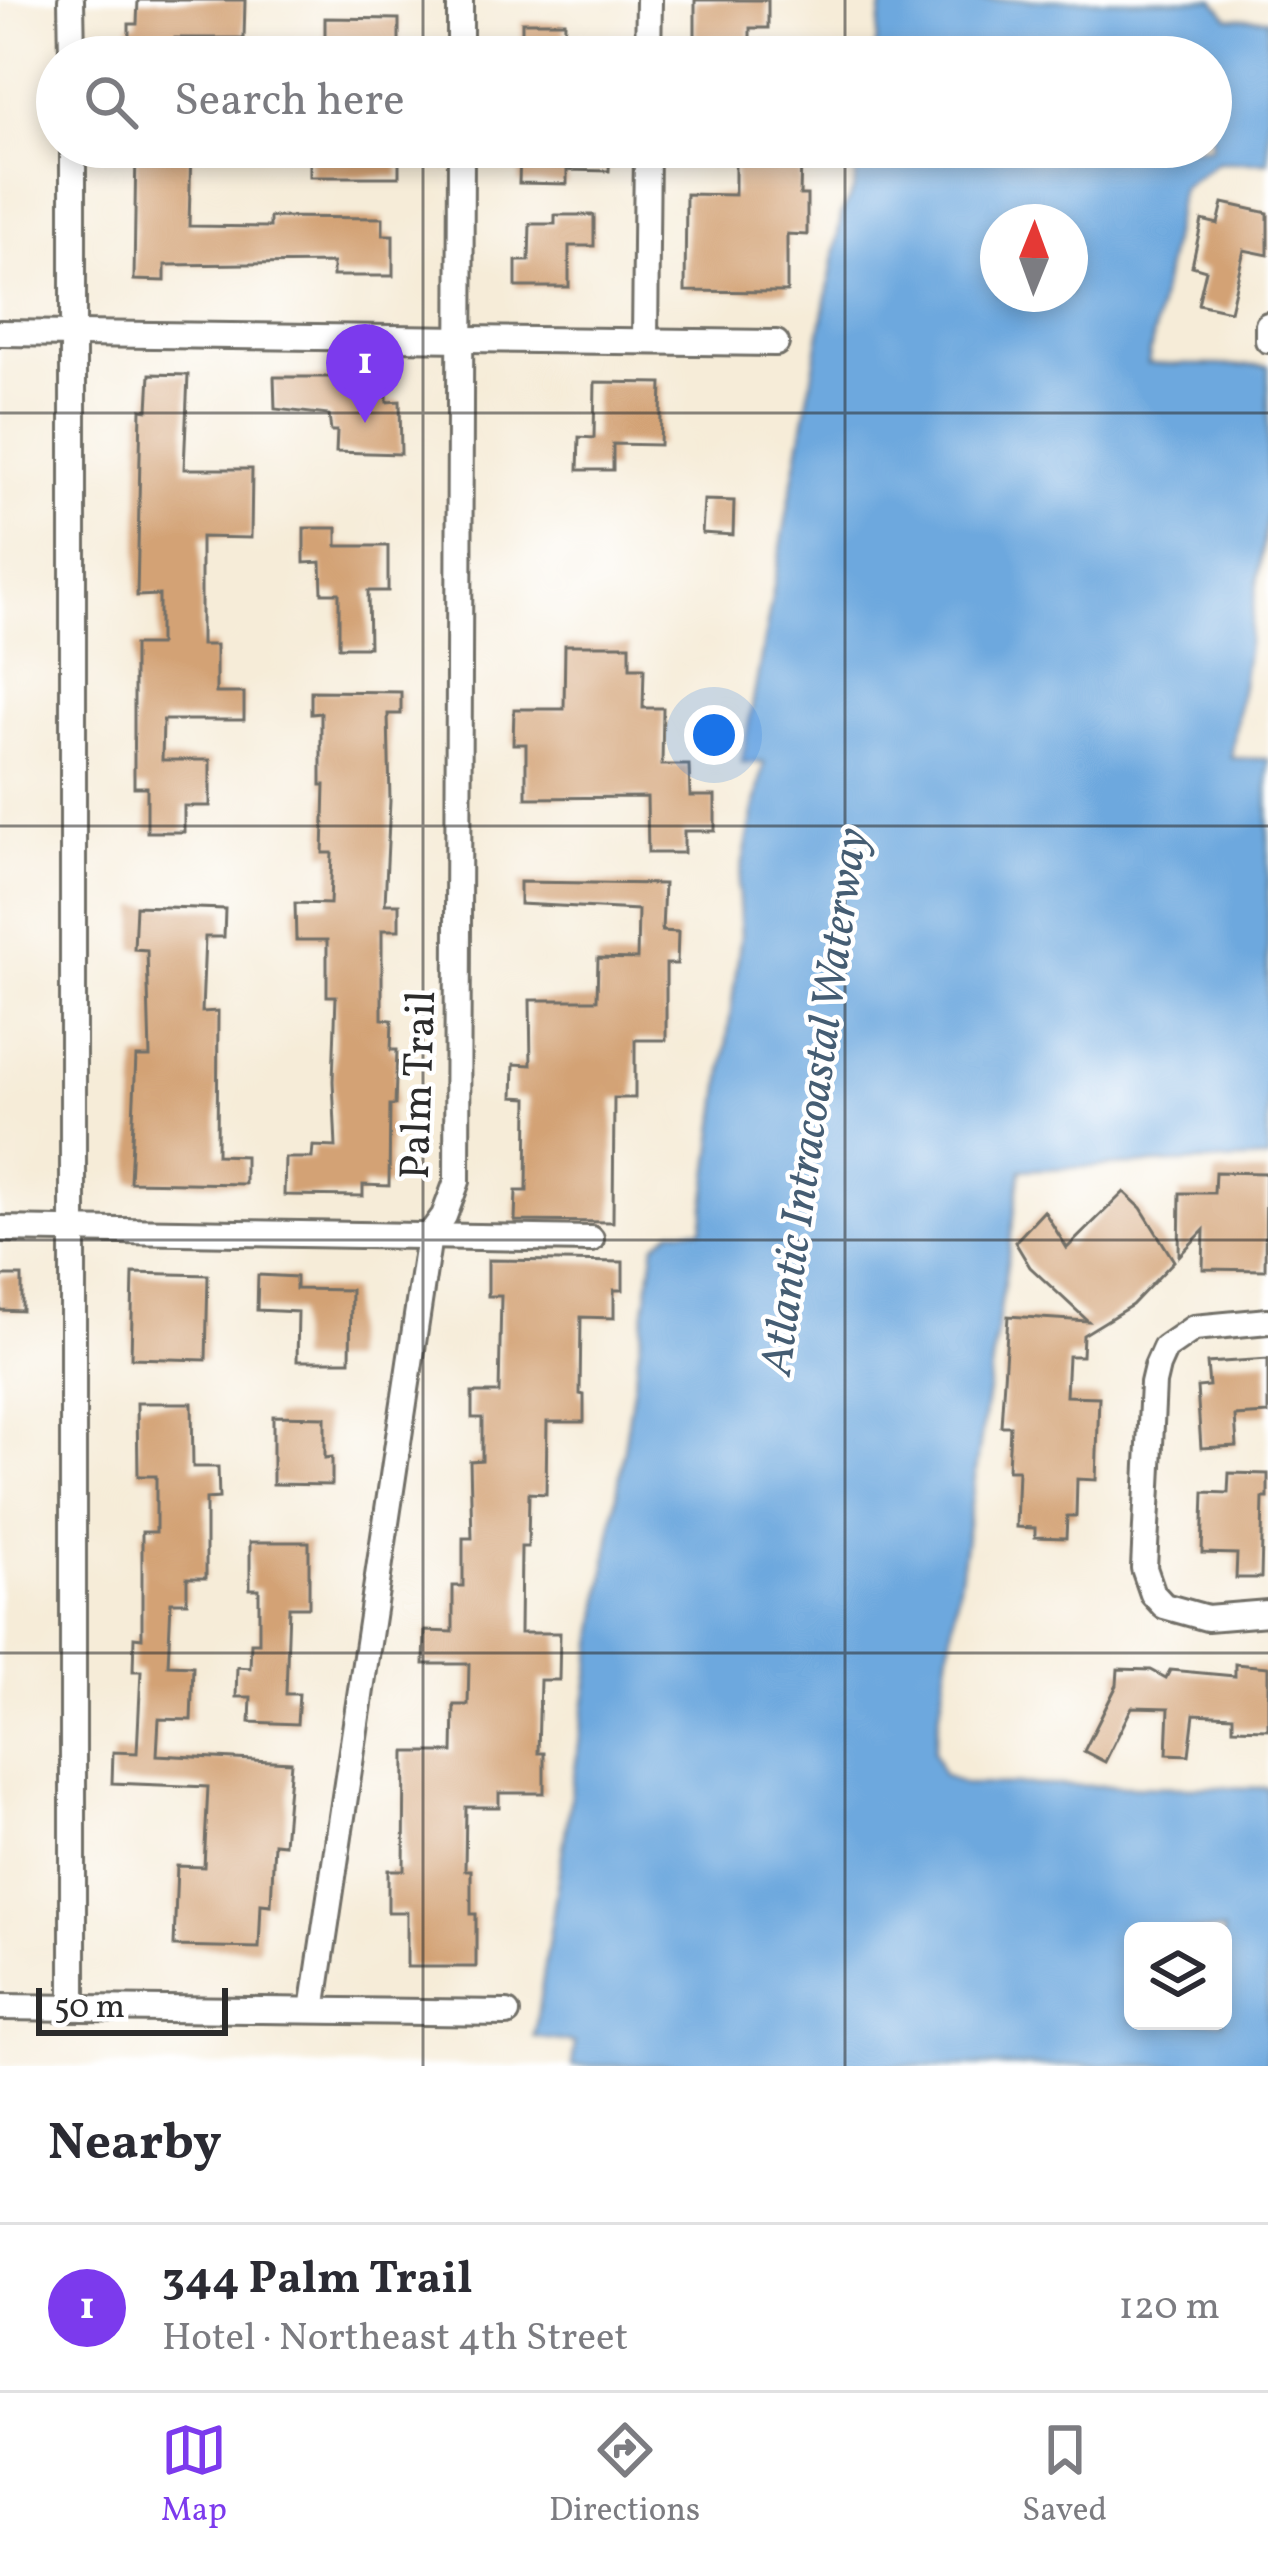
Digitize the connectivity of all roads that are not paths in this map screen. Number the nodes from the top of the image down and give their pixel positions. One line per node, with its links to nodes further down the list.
1 (71, 0): 4 (street)
2 (460, 0): 5 (street)
3 (649, 0): 6 (street)
4 (72, 36)
5 (460, 36)
6 (648, 36)
7 (73, 168): 12 (street)
8 (461, 168): 13 (street, Palm Trail)
9 (647, 168): 14 (street)
10 (1268, 325): 15 (street)
11 (0, 333): 12 (street)
12 (75, 333): 13 (street); 18 (street)
13 (463, 337): 14 (street); 19 (street, Palm Trail)
14 (645, 340): 16 (street)
15 (1268, 340)
16 (776, 343)
17 (0, 1229): 18 (street)
18 (72, 1231): 19 (street); 24 (street)
19 (429, 1236): 20 (street); 25 (street, Palm Trail)
20 (591, 1239)
21 (1268, 1322): 22 (street)
22 (1268, 1613)
23 (0, 2007): 24 (street)
24 (73, 2008): 25 (street)
25 (313, 2010): 26 (street)
26 (507, 2013)

